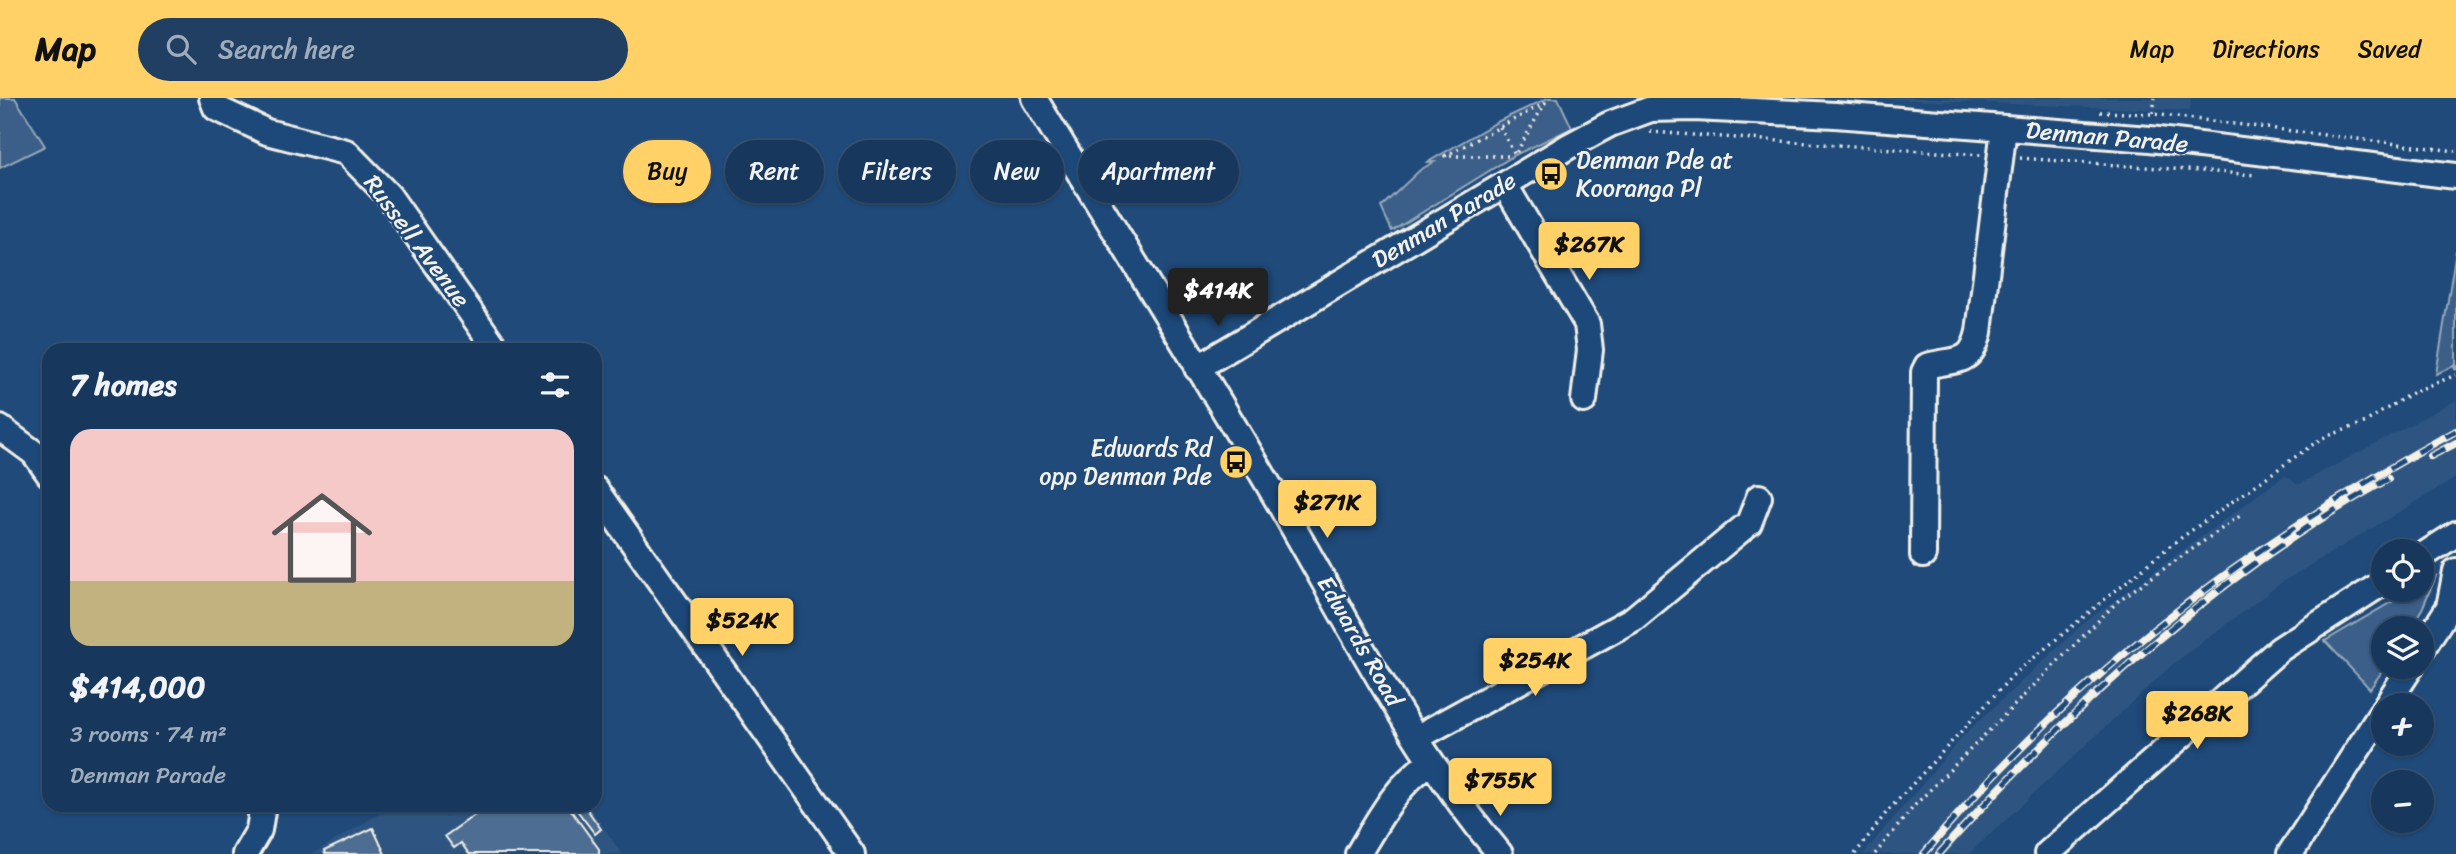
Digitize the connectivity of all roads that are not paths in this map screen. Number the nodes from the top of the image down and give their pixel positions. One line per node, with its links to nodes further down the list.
1 (212, 98): 7 (street, Russell Avenue)
2 (1034, 98): 8 (street, Edwards Road)
3 (1665, 103): 4 (street, Denman Parade); 6 (street, Denman Parade)
4 (2004, 128): 5 (street, Denman Parade); 16 (street)
5 (2456, 176)
6 (1505, 185): 8 (street, Denman Parade); 9 (street)
7 (492, 343)
8 (1197, 368): 21 (street, Edwards Road)
9 (1584, 400)
10 (0, 428): 11 (street)
11 (42, 464)
12 (1759, 497): 21 (street)
13 (602, 499): 25 (street)
14 (2456, 534): 15 (street)
15 (2434, 548)
16 (1923, 555)
17 (2456, 571): 19 (street)
18 (2371, 590): 28 (street)
19 (2434, 630)
20 (2371, 729): 29 (street)
21 (1416, 738): 22 (street, Edwards Road)
22 (1431, 762): 26 (street); 27 (street, Edwards Road)
23 (262, 812): 24 (street)
24 (245, 854)
25 (852, 854)
26 (1358, 854)
27 (1500, 854)
28 (2047, 854)
29 (2290, 854)

